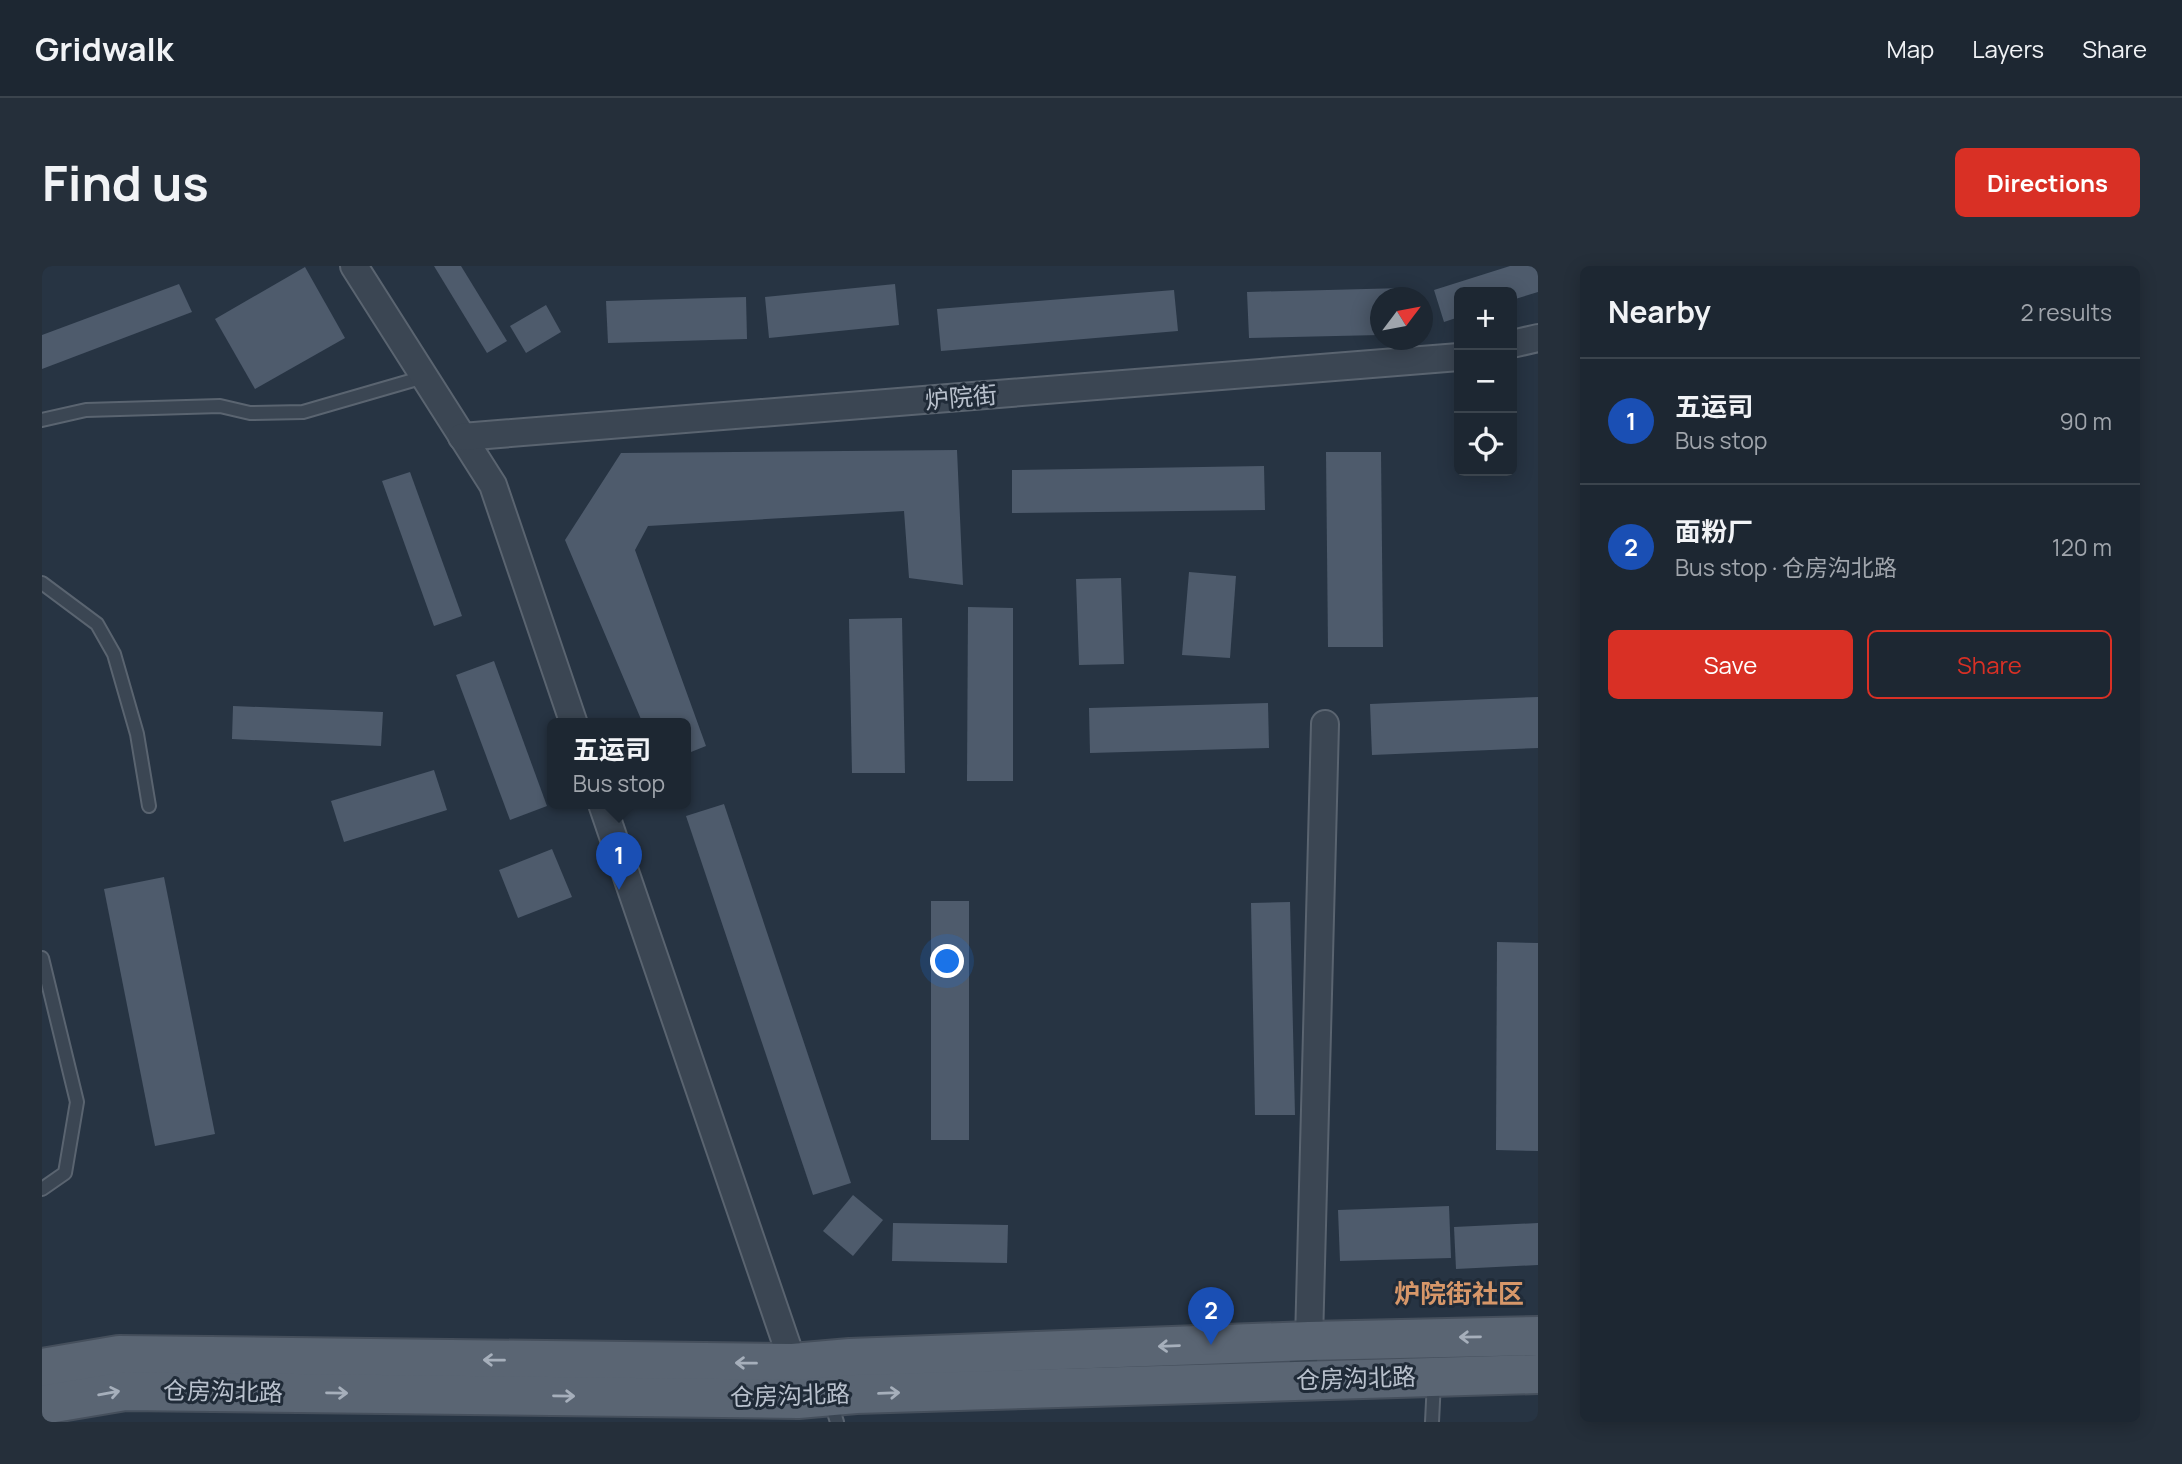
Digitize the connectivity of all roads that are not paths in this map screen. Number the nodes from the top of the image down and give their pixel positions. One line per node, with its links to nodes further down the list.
1 (354, 266): 5 (street)
2 (1538, 338): 3 (street)
3 (1517, 343)
4 (1454, 357): 7 (street, 炉院街)
5 (424, 377): 6 (lane); 7 (street)
6 (42, 420)
7 (462, 437): 9 (street)
8 (42, 583): 11 (lane)
9 (572, 718)
10 (1325, 724): 16 (street)
11 (149, 806)
12 (604, 809): 21 (street)
13 (42, 958): 14 (lane)
14 (42, 1189)
15 (1538, 1336): 16 (main road, 仓房沟北路, one-way to 16)
16 (1309, 1341): 20 (street); 21 (main road, 仓房沟北路, one-way to 21)
17 (42, 1368): 21 (main road, 仓房沟北路, one-way to 17)
18 (1538, 1374): 19 (main road, 仓房沟北路)
19 (1434, 1377): 20 (main road, 仓房沟北路); 23 (lane)
20 (1298, 1381): 21 (main road, 仓房沟北路, one-way to 20)
21 (814, 1395): 22 (main road, 仓房沟北路, one-way to 21)
22 (42, 1405)
23 (1432, 1422)

